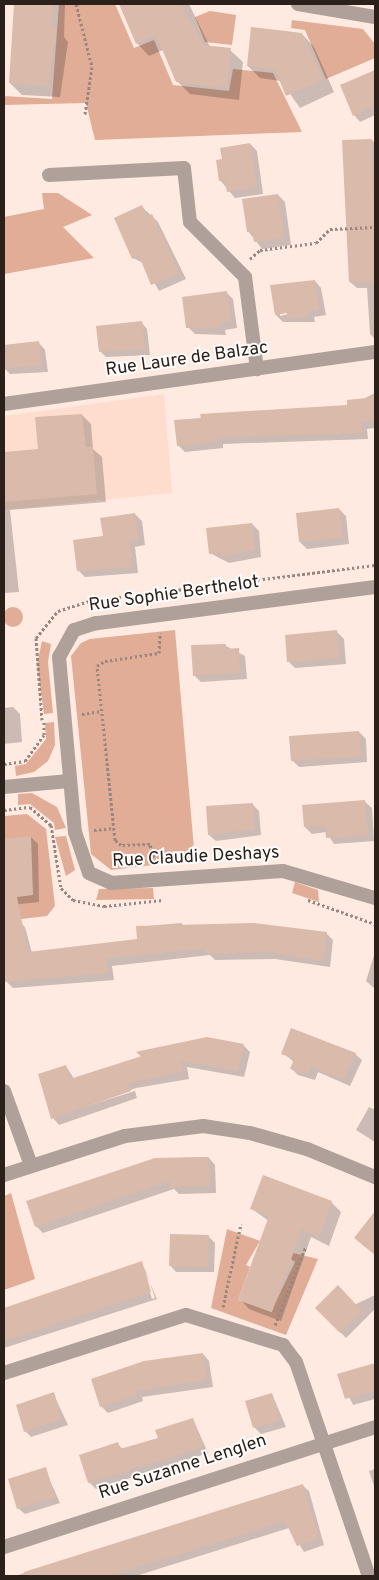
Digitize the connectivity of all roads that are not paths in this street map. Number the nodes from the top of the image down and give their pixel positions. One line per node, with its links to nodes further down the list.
1 (298, 4): 2 (street)
2 (337, 6): 3 (street)
3 (375, 17)
4 (49, 176): 6 (street)
5 (375, 352): 6 (street, Rue Laure de Balzac)
6 (257, 369): 7 (street, Rue Laure de Balzac)
7 (4, 404)
8 (375, 587): 9 (street, Rue Sophie Berthelot)
9 (69, 780): 10 (street); 11 (street, Rue Claudie Deshays)
10 (4, 787)
11 (375, 898)
12 (4, 1091): 13 (street)
13 (31, 1165): 14 (street); 15 (street)
14 (4, 1175)
15 (375, 1177)
16 (4, 1373): 18 (street)
17 (375, 1427): 18 (street, Rue Suzanne Lenglen)
18 (324, 1441): 19 (street, Rue Suzanne Lenglen); 20 (street)
19 (4, 1547)
20 (369, 1576)

